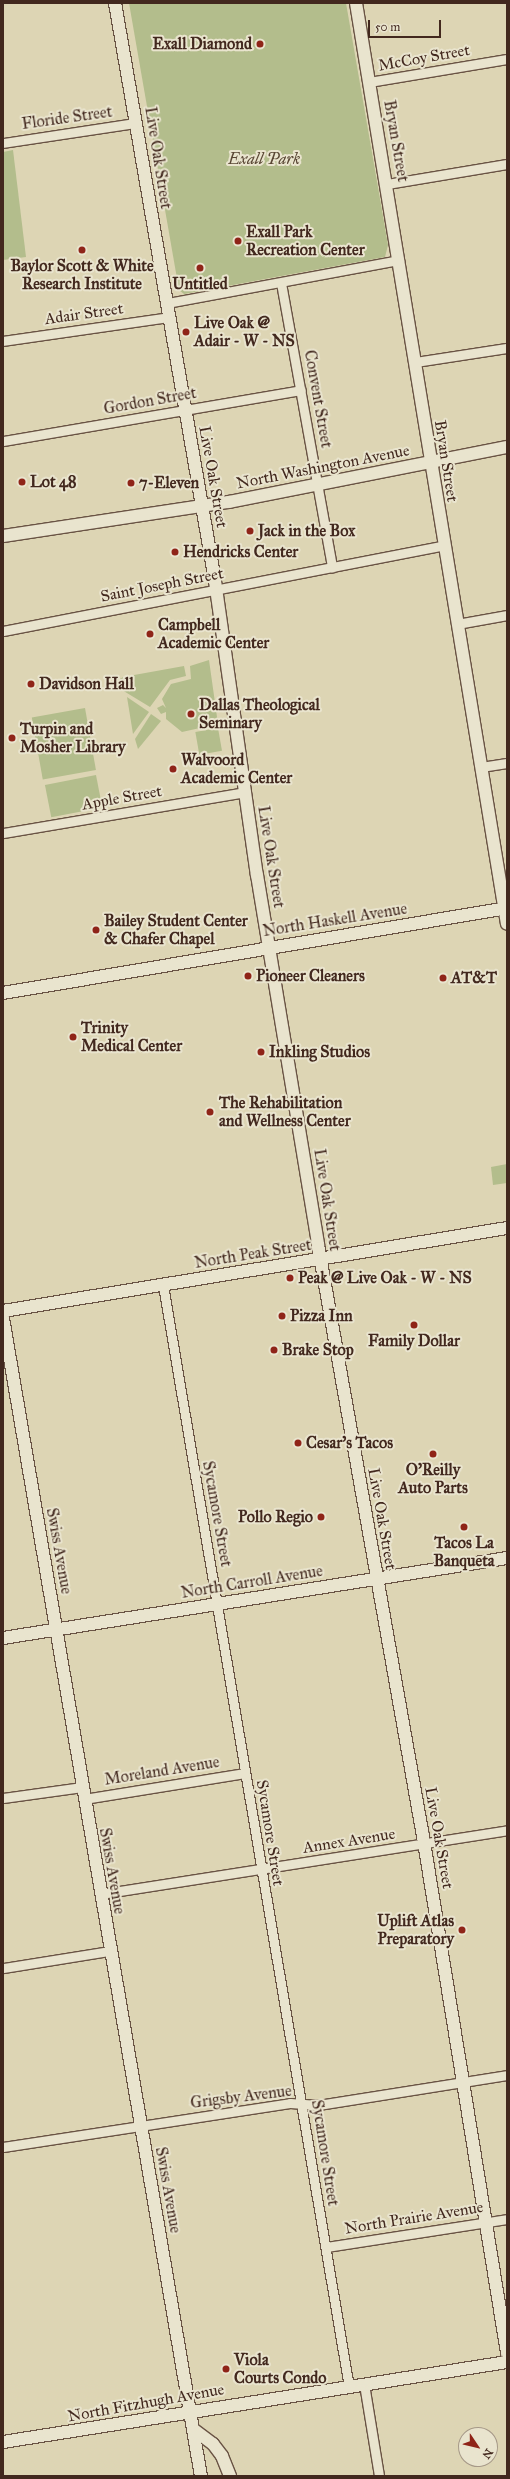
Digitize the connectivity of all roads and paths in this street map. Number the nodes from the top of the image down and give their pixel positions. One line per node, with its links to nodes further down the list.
1 (115, 3): 5 (street, Live Oak Street)
2 (356, 3): 4 (street, Bryan Street)
3 (507, 59): 4 (street, McCoy Street)
4 (369, 82): 8 (street, Bryan Street)
5 (136, 123): 6 (street, Floride Street); 11 (street, Live Oak Street)
6 (3, 143)
7 (507, 164): 8 (street)
8 (387, 184): 9 (street, Bryan Street)
9 (399, 260): 10 (street); 15 (street, Bryan Street)
10 (281, 283): 11 (street); 16 (street, Convent Street)
11 (167, 303): 12 (street, Live Oak Street)
12 (169, 317): 13 (street, Adair Street); 17 (street, Live Oak Street)
13 (3, 341)
14 (507, 348): 15 (street)
15 (415, 362): 20 (street, Bryan Street)
16 (301, 390): 17 (street, Gordon Street); 21 (street, Convent Street)
17 (185, 410): 18 (street, Gordon Street); 22 (street, Live Oak Street)
18 (3, 441)
19 (507, 447): 20 (street, North Washington Avenue)
20 (430, 463): 21 (street, North Washington Avenue); 24 (street, Bryan Street)
21 (318, 485): 22 (street, North Washington Avenue); 25 (street, Convent Street)
22 (202, 507): 23 (street, North Washington Avenue); 26 (street, Live Oak Street)
23 (3, 536)
24 (444, 545): 25 (street, Saint Joseph Street); 28 (street, Bryan Street)
25 (332, 567): 26 (street, Saint Joseph Street)
26 (216, 590): 29 (street, Saint Joseph Street); 32 (street, Live Oak Street)
27 (507, 615): 28 (street)
28 (457, 624): 31 (street, Bryan Street)
29 (3, 631)
30 (507, 763): 31 (street)
31 (481, 767): 34 (street, Bryan Street)
32 (246, 792): 33 (street, Apple Street); 36 (street, Live Oak Street)
33 (3, 833)
34 (506, 909): 35 (street, Bryan Street); 36 (street, North Haskell Avenue)
35 (507, 924)
36 (270, 947): 37 (street, North Haskell Avenue); 39 (street, Live Oak Street)
37 (3, 992)
38 (507, 1228): 39 (street, North Peak Street)
39 (320, 1260): 40 (street, North Peak Street); 44 (street, Live Oak Street)
40 (163, 1285): 41 (street, North Peak Street); 45 (street, Sycamore Street)
41 (3, 1311)
42 (3, 1318): 46 (street, Swiss Avenue)
43 (507, 1558): 44 (street, North Carroll Avenue)
44 (377, 1578): 45 (street, North Carroll Avenue); 53 (street, Live Oak Street)
45 (216, 1604): 46 (street, North Carroll Avenue); 48 (street, Sycamore Street)
46 (55, 1630): 47 (street, North Carroll Avenue); 49 (street, Swiss Avenue)
47 (3, 1638)
48 (245, 1773): 51 (street, Moreland Avenue); 54 (street, Sycamore Street)
49 (82, 1787): 50 (street, Moreland Avenue); 51 (street, Swiss Avenue)
50 (3, 1798)
51 (84, 1799): 55 (street, Swiss Avenue)
52 (507, 1830): 53 (street, Annex Avenue)
53 (424, 1843): 54 (street, Annex Avenue); 59 (street, Live Oak Street)
54 (260, 1870): 55 (street, Annex Avenue); 60 (street, Sycamore Street)
55 (100, 1894): 56 (street, Swiss Avenue)
56 (109, 1951): 57 (street); 61 (street, Swiss Avenue)
57 (3, 1968)
58 (507, 2075): 59 (street, Grigsby Avenue)
59 (464, 2082): 60 (street, Grigsby Avenue); 64 (street, Live Oak Street)
60 (302, 2104): 61 (street, Grigsby Avenue); 65 (street, Sycamore Street)
61 (142, 2126): 62 (street, Grigsby Avenue); 70 (street, Swiss Avenue)
62 (3, 2147)
63 (507, 2218): 64 (street, North Prairie Avenue)
64 (486, 2222): 65 (street, North Prairie Avenue); 66 (street, Live Oak Street)
65 (326, 2247): 69 (street, Sycamore Street)
66 (507, 2353)
67 (507, 2362): 68 (street, North Fitzhugh Avenue)
68 (364, 2384): 69 (street, North Fitzhugh Avenue); 75 (street)
69 (349, 2387): 70 (street, North Fitzhugh Avenue)
70 (189, 2411): 71 (street, Swiss Avenue); 72 (street, North Fitzhugh Avenue)
71 (193, 2429): 73 (street, Swiss Avenue); 74 (street)
72 (3, 2442)
73 (200, 2476)
74 (230, 2476)
75 (379, 2476)

